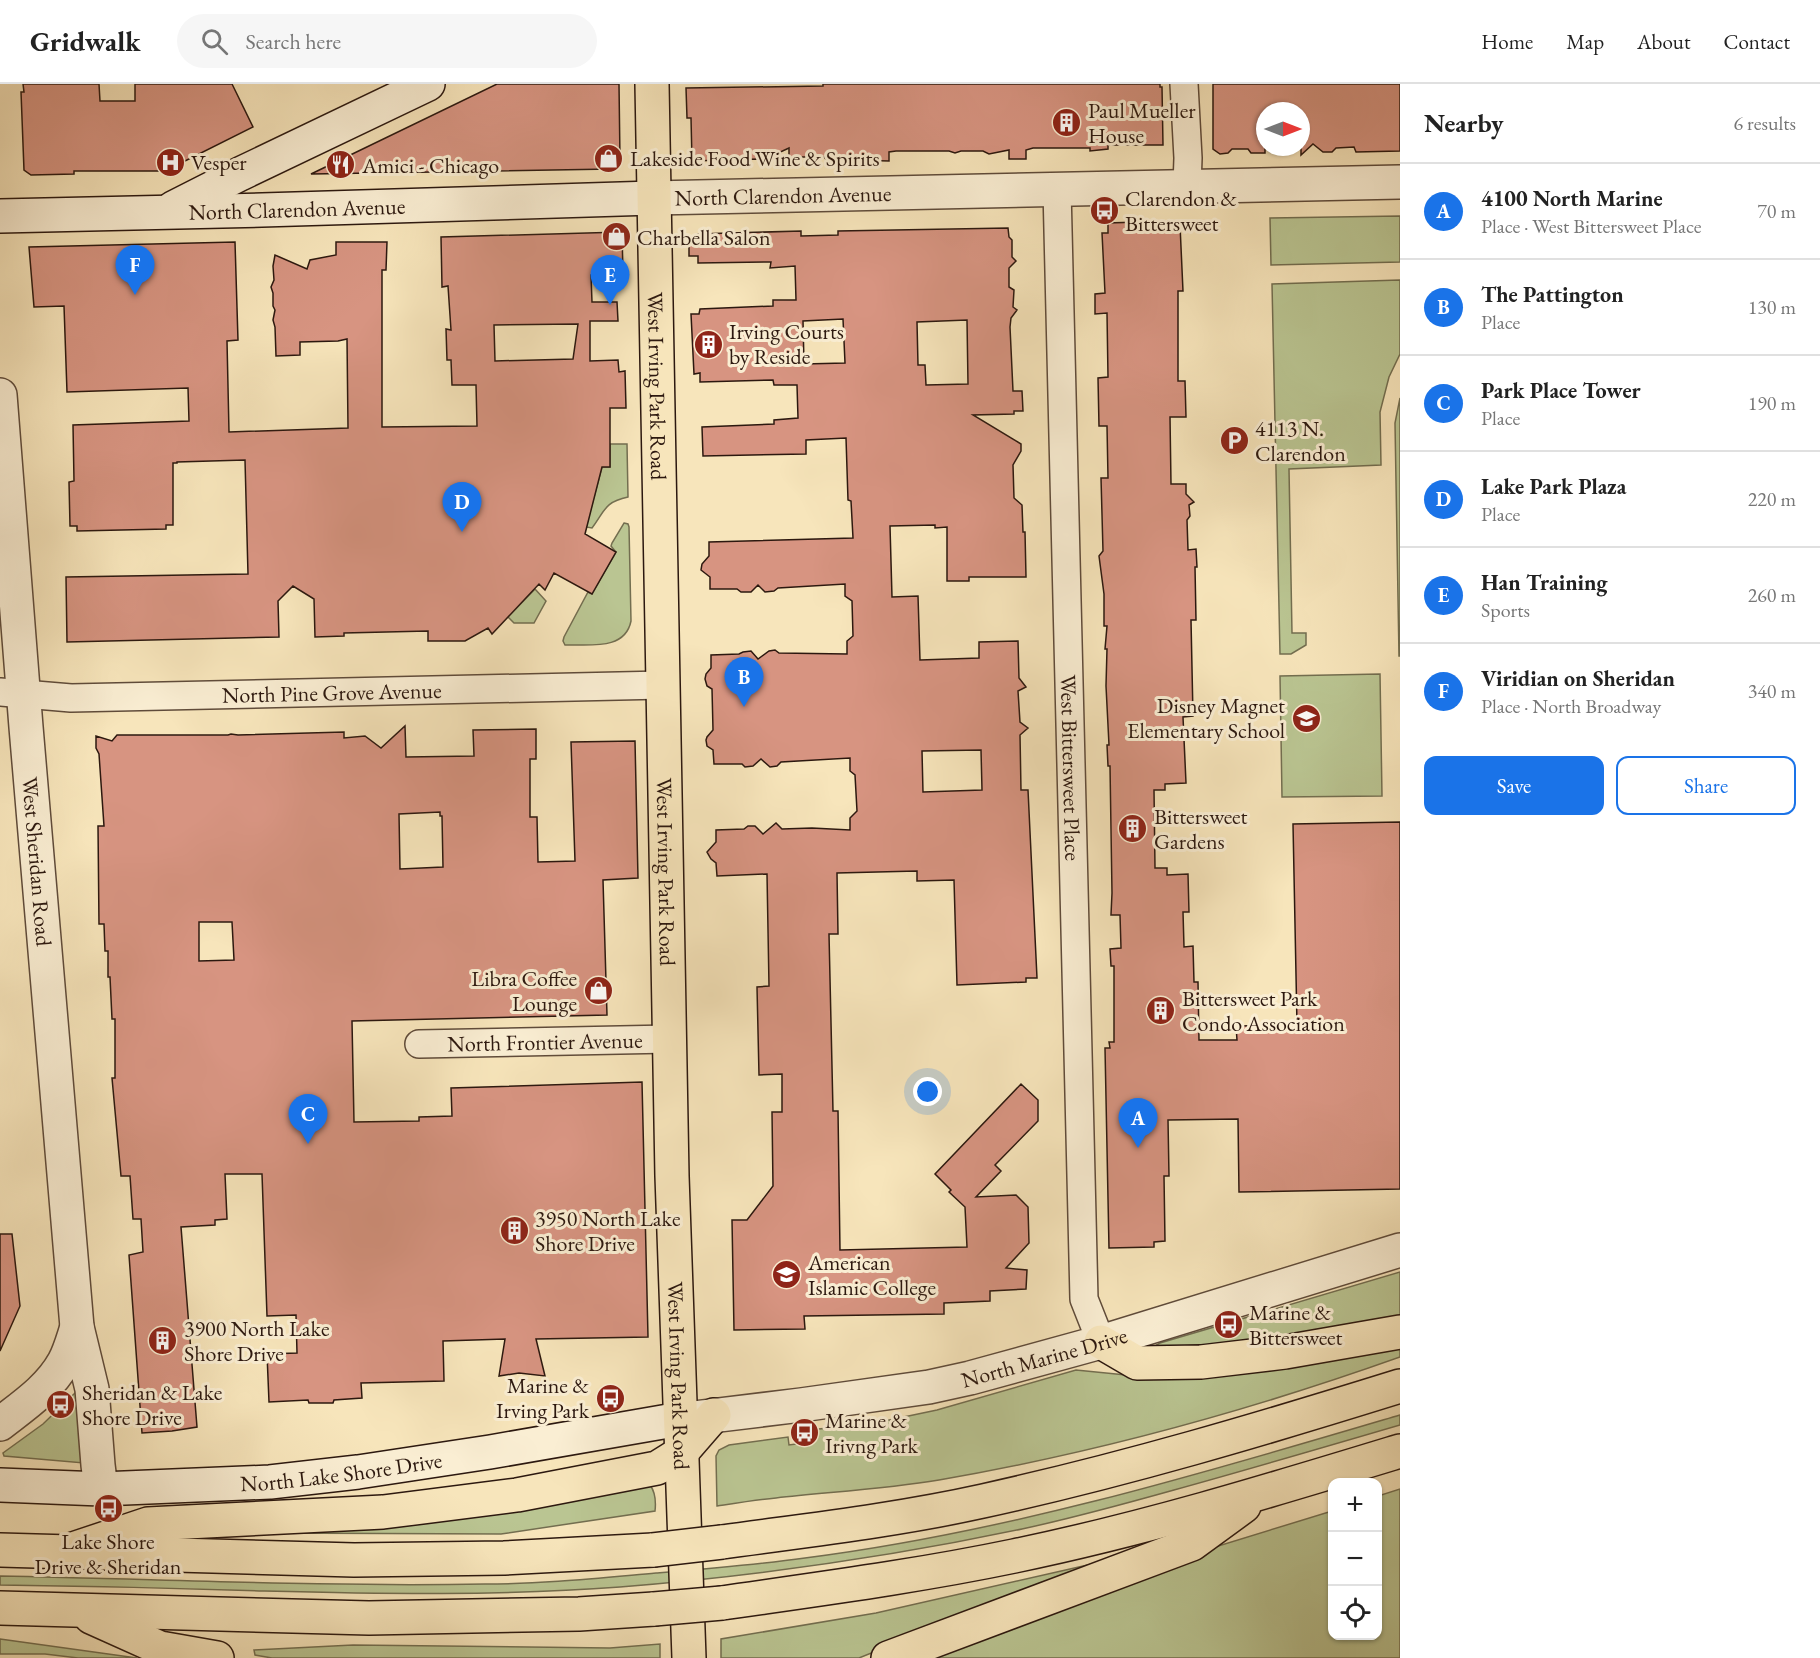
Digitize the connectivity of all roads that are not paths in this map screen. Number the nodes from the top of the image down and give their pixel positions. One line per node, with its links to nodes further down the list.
1 (428, 84): 4 (street)
2 (652, 84): 8 (main road, West Irving Park Road)
3 (1184, 84): 6 (street)
4 (383, 94): 9 (street)
5 (1400, 182): 6 (street, North Clarendon Avenue)
6 (1187, 186): 7 (street, North Clarendon Avenue)
7 (1057, 189): 8 (street, North Clarendon Avenue); 19 (street, West Bittersweet Place)
8 (653, 198): 9 (street, North Clarendon Avenue); 12 (main road, West Irving Park Road)
9 (166, 212): 10 (street, North Clarendon Avenue)
10 (0, 216)
11 (0, 395): 13 (street, West Sheridan Road)
12 (663, 685): 13 (street, North Pine Grove Avenue); 14 (main road, West Irving Park Road)
13 (12, 693): 17 (street, West Sheridan Road)
14 (670, 1039): 15 (street, North Frontier Avenue); 22 (main road, West Irving Park Road)
15 (419, 1044)
16 (1400, 1250): 19 (street, North Marine Drive)
17 (77, 1327): 23 (street, West Sheridan Road); 27 (street, West Sheridan Road)
18 (1400, 1332): 19 (main road)
19 (1101, 1342): 21 (street, North Marine Drive)
20 (1400, 1386): 30 (main road, bridge)
21 (714, 1415): 22 (street, North Marine Drive); 25 (main road)
22 (680, 1419): 25 (main road, West Irving Park Road); 27 (street, North Lake Shore Drive)
23 (0, 1424)
24 (1400, 1451): 28 (main road)
25 (681, 1453): 30 (main road); 34 (main road, West Irving Park Road)
26 (0, 1485): 27 (street, North Lake Shore Drive)
27 (101, 1489)
28 (1262, 1493): 32 (main road, bridge); 35 (main road)
29 (0, 1550): 30 (main road)
30 (64, 1552)
31 (0, 1608): 32 (main road)
32 (75, 1610): 33 (main road)
33 (217, 1658)
34 (689, 1658)
35 (888, 1658)

